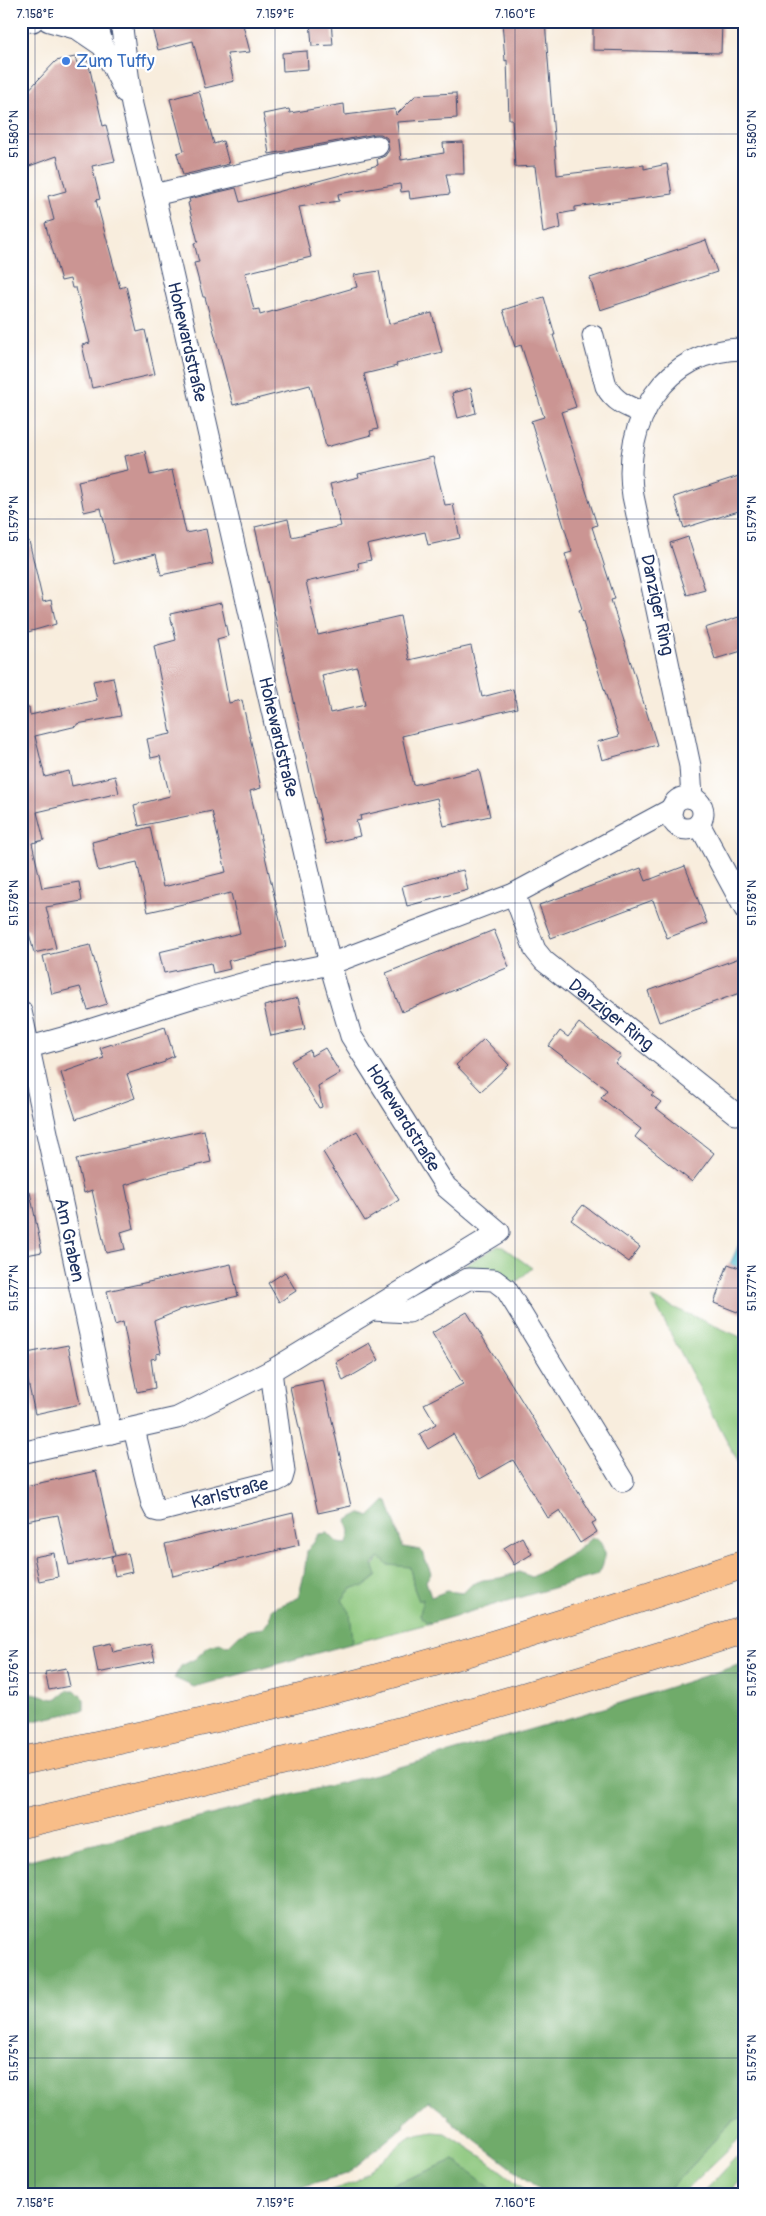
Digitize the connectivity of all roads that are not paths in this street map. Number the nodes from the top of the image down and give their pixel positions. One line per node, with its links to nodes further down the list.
1 (33, 21): 5 (street)
2 (49, 21): 6 (street, Hohewardstraße)
3 (96, 21): 6 (street, Hohewardstraße)
4 (121, 21): 7 (street, Hohewardstraße)
5 (21, 22)
6 (103, 46): 7 (street, Hohewardstraße)
7 (132, 105): 9 (street, Hohewardstraße)
8 (377, 146): 9 (street)
9 (154, 195): 18 (street, Hohewardstraße)
10 (593, 336): 12 (street)
11 (745, 349): 12 (street, Danziger Ring)
12 (644, 413): 13 (street, Danziger Ring)
13 (692, 798): 14 (street); 15 (street, Danziger Ring)
14 (672, 809): 15 (street); 16 (street)
15 (699, 824): 17 (street, Danziger Ring)
16 (514, 894): 18 (street); 21 (street, Danziger Ring)
17 (745, 909)
18 (330, 964): 20 (street); 22 (street, Hohewardstraße)
19 (21, 1011): 20 (street, Am Graben)
20 (30, 1046): 25 (street, Am Graben)
21 (736, 1114)
22 (372, 1310): 23 (street); 27 (street)
23 (271, 1371): 24 (street); 24 (street, Karlstraße)
24 (134, 1429): 25 (street)
25 (111, 1433): 26 (street)
26 (21, 1452)
27 (623, 1481)
28 (745, 1564): 30 (highway)
29 (745, 1629): 31 (highway)
30 (21, 1761)
31 (21, 1824)

